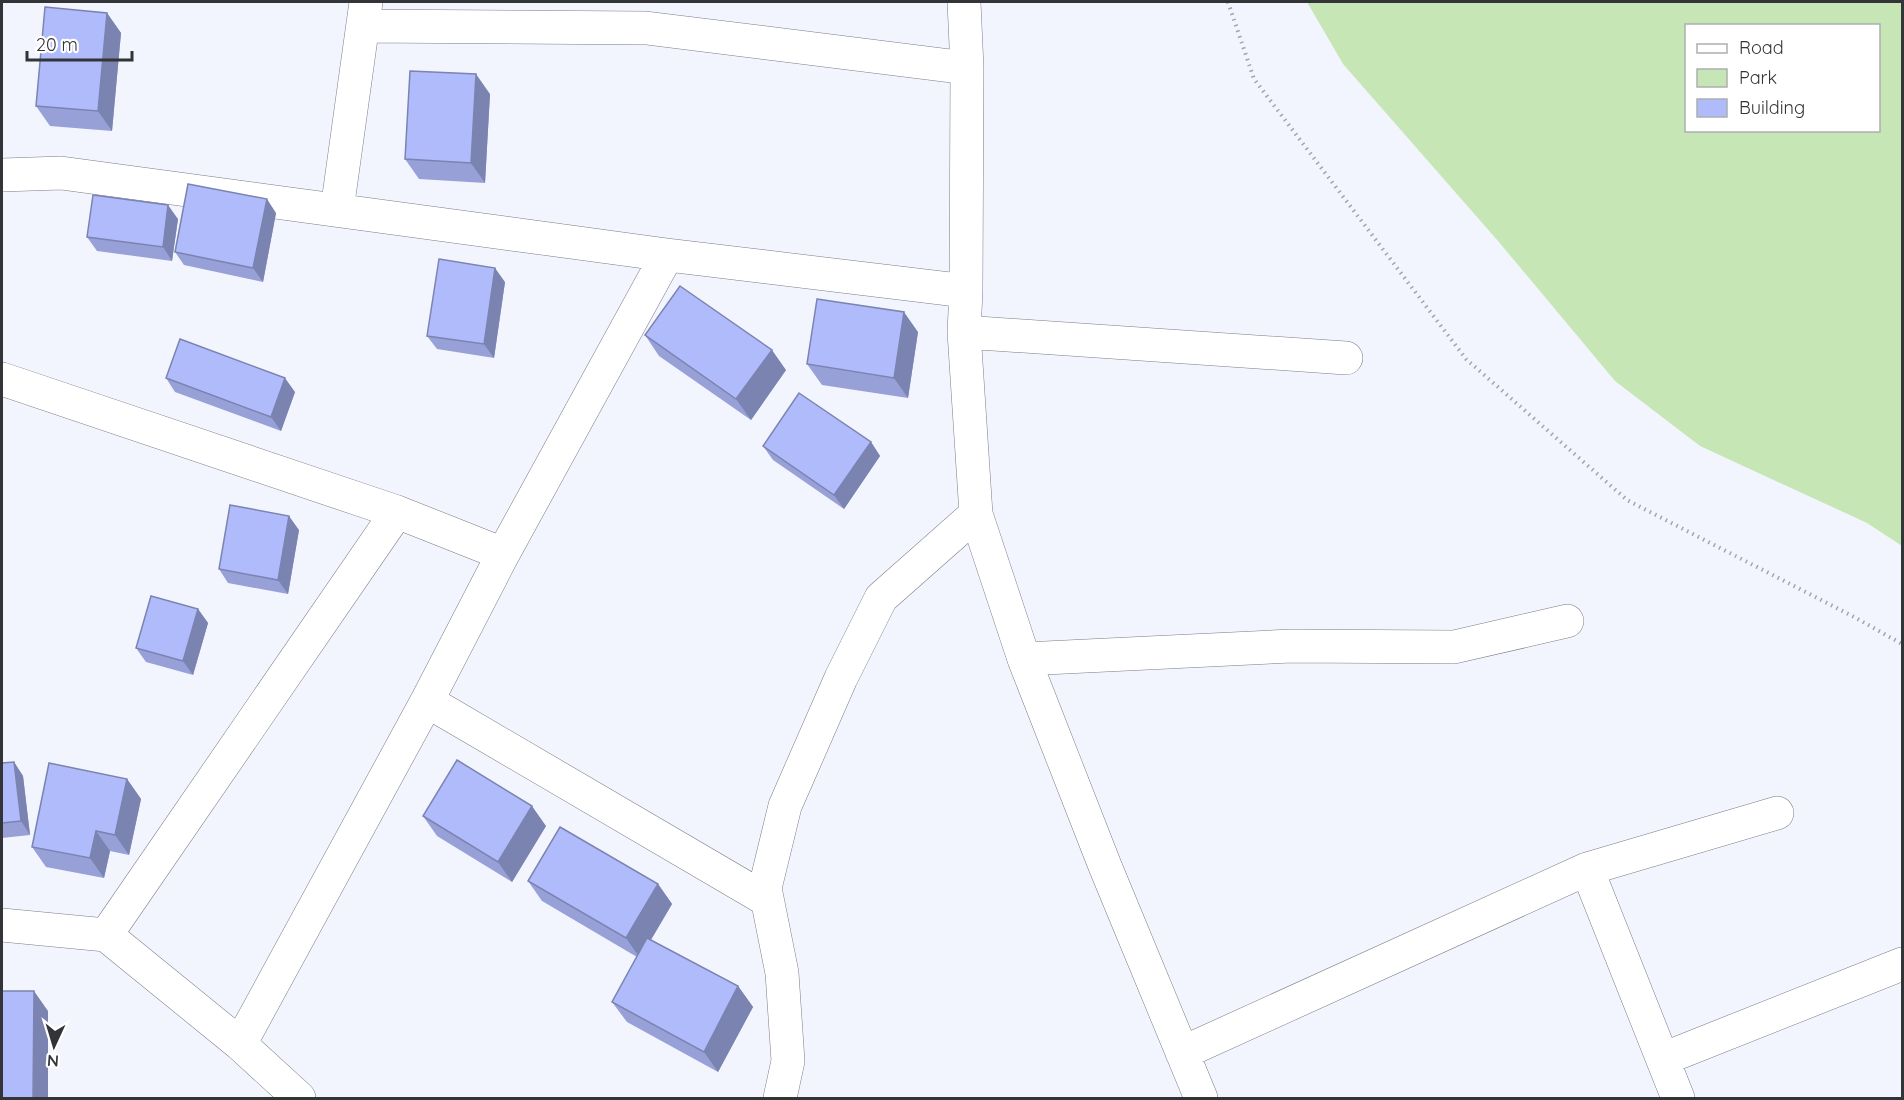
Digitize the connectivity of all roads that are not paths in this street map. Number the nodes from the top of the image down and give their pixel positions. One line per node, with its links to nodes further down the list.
1 (964, 2): 3 (street)
2 (365, 14): 3 (street); 5 (street)
3 (967, 68): 7 (street)
4 (2, 175): 5 (street)
5 (337, 210): 6 (street)
6 (668, 255): 7 (street); 13 (street)
7 (966, 291): 8 (street)
8 (964, 332): 9 (street); 12 (street)
9 (1346, 358)
10 (2, 379): 11 (street)
11 (397, 512): 13 (street); 21 (street)
12 (976, 514): 15 (street); 19 (street)
13 (503, 554): 16 (street)
14 (1566, 621): 15 (street)
15 (1024, 659): 24 (street)
16 (427, 702): 19 (street); 23 (street)
17 (1777, 813): 18 (street)
18 (1587, 869): 24 (street); 25 (street)
19 (767, 900): 27 (street)
20 (2, 925): 21 (street)
21 (106, 935): 23 (street)
22 (1902, 964): 25 (street)
23 (240, 1044): 26 (street)
24 (1182, 1053): 28 (street)
25 (1663, 1059): 29 (street)
26 (299, 1098)
27 (780, 1098)
28 (1202, 1098)
29 (1678, 1098)

